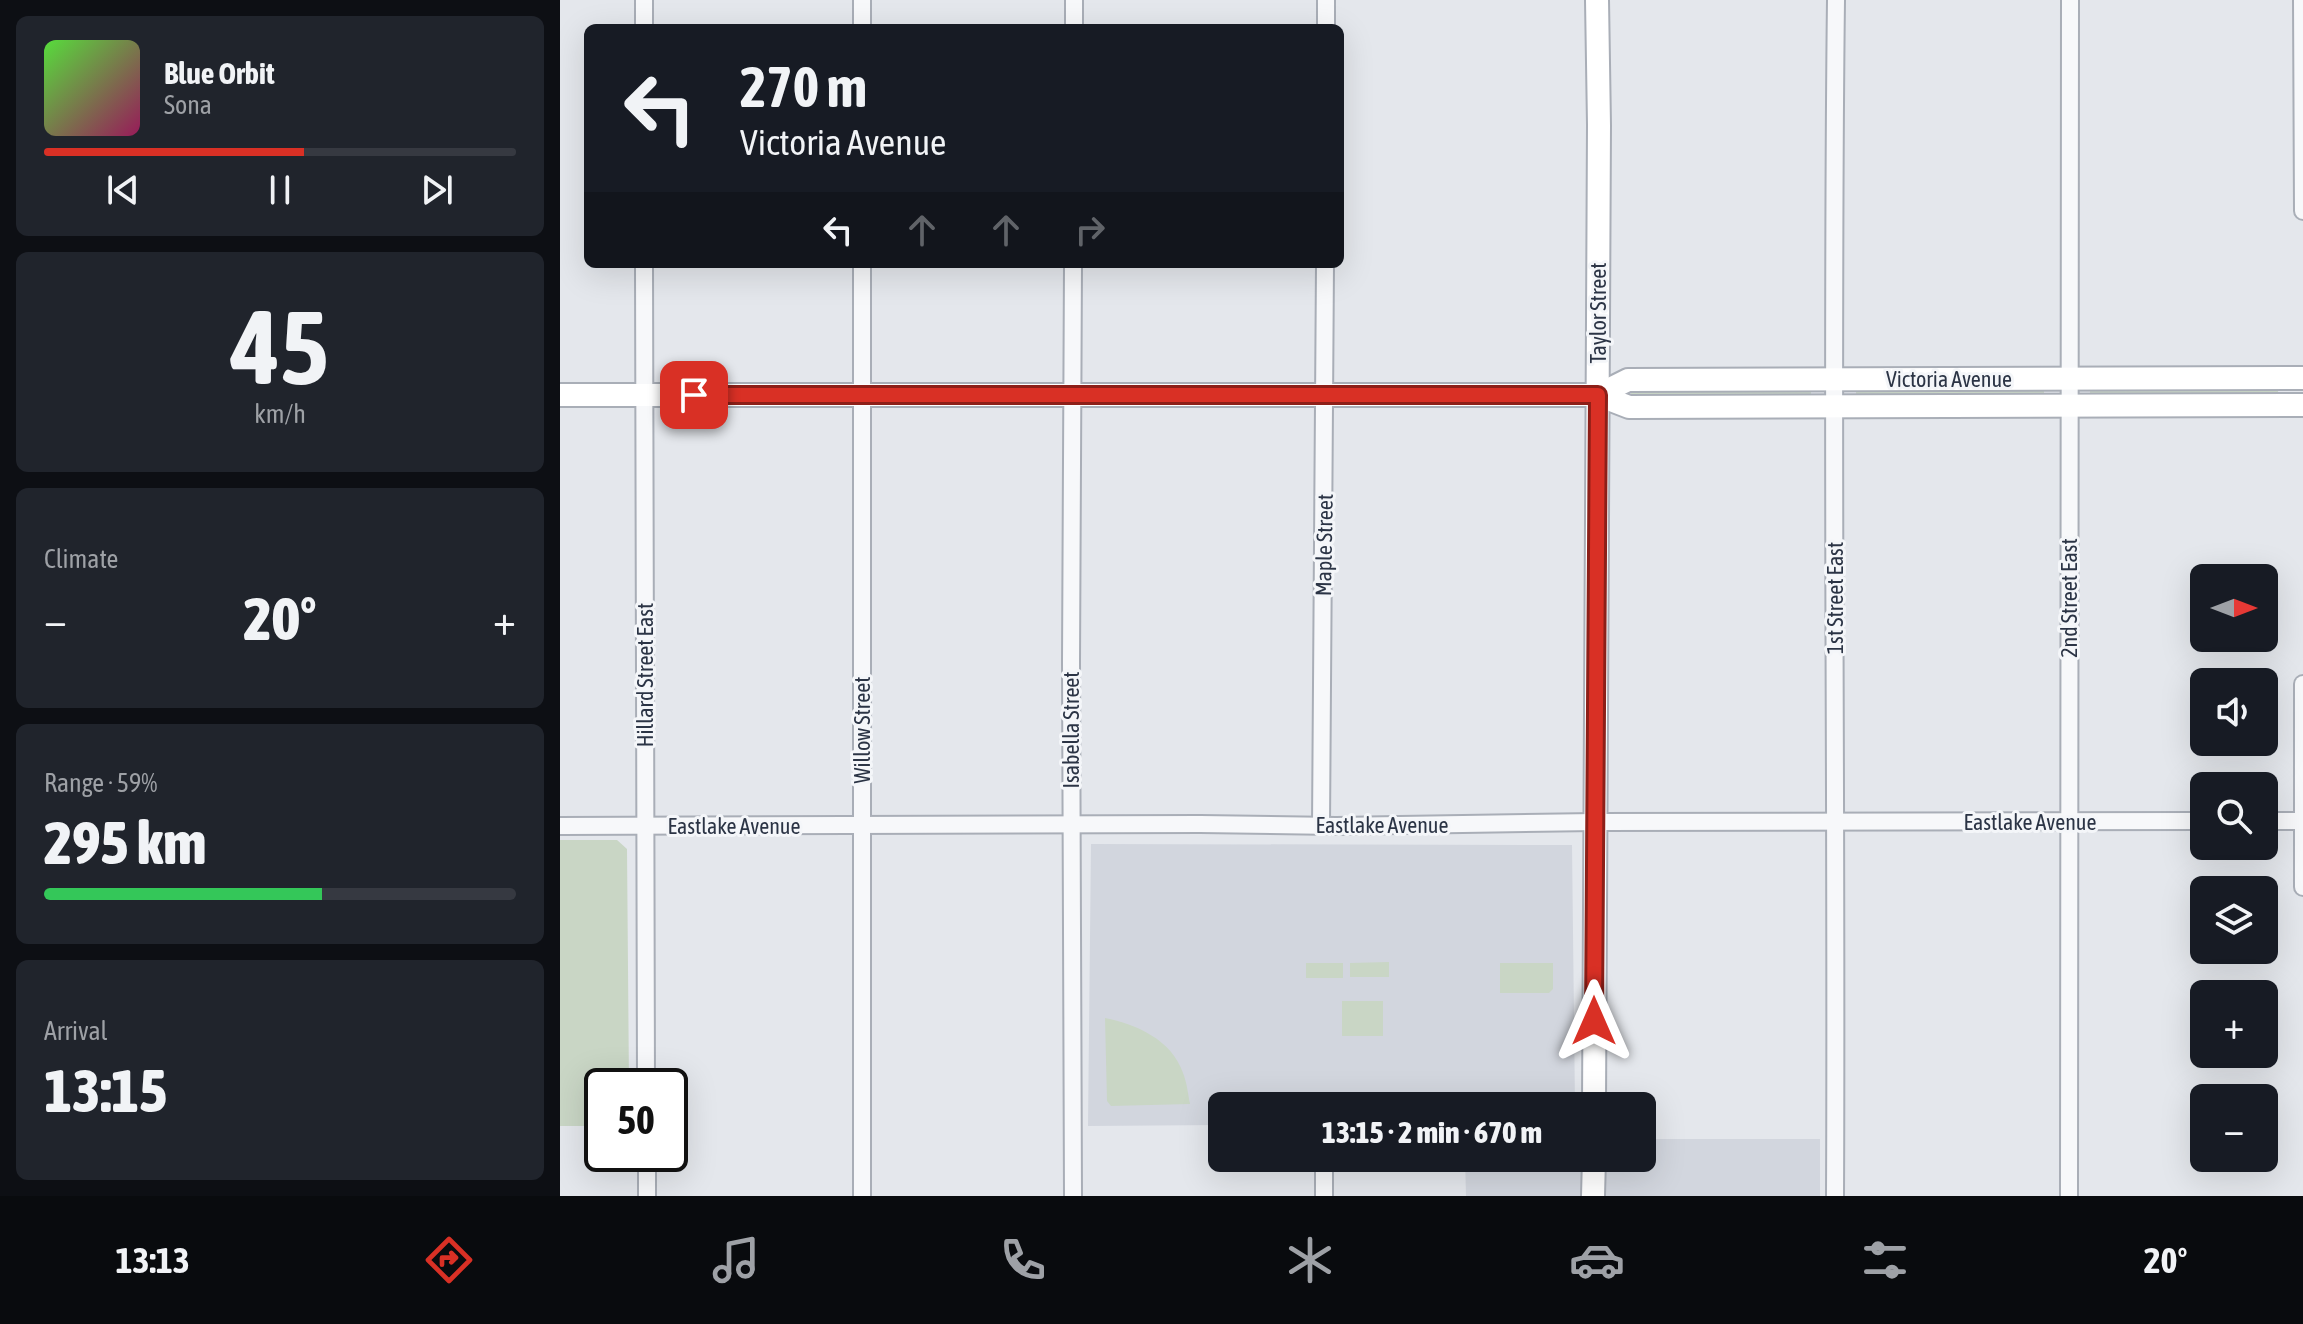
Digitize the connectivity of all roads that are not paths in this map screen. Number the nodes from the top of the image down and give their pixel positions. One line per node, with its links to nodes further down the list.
1 (644, 0): 9 (street)
2 (862, 0): 10 (street)
3 (1074, 0): 11 (street)
4 (1326, 0): 12 (street)
5 (1597, 0): 26 (street, Taylor Street)
6 (1836, 0): 20 (street, 1st Street East)
7 (2070, 0): 18 (street, 2nd Street East)
8 (2302, 0): 13 (street)
9 (644, 24)
10 (862, 24)
11 (1074, 24)
12 (1326, 24)
13 (2303, 211)
14 (644, 268): 22 (street, Hillard Street East)
15 (862, 268): 23 (street, Willow Street)
16 (1073, 268): 24 (street, Isabella Street)
17 (1325, 268): 25 (street, Maple Street)
18 (2069, 378): 19 (street, Victoria Avenue); 20 (street, Victoria Avenue); 28 (street, 2nd Street East)
19 (2303, 378)
20 (1833, 380): 26 (street, Victoria Avenue); 29 (street, 1st Street East)
21 (560, 395): 22 (street, Victoria Avenue)
22 (644, 395): 23 (street, Victoria Avenue); 39 (street, Hillard Street East)
23 (862, 395): 24 (street, Victoria Avenue); 40 (street, Willow Street)
24 (1072, 395): 25 (street, Victoria Avenue); 37 (street, Isabella Street)
25 (1325, 395): 26 (street, Victoria Avenue); 41 (street, Maple Street)
26 (1598, 395): 29 (street, Victoria Avenue); 35 (street, Taylor Street)
27 (2303, 405): 28 (street, Victoria Avenue)
28 (2068, 406): 29 (street, Victoria Avenue); 31 (street, 2nd Street East)
29 (1834, 407): 36 (street, 1st Street East)
30 (2303, 684): 34 (street)
31 (2069, 821): 32 (street, Eastlake Avenue); 36 (street, Eastlake Avenue); 54 (street, 2nd Street East)
32 (2190, 821)
33 (2278, 821): 34 (street)
34 (2303, 821): 42 (street)
35 (1595, 822): 36 (street, Eastlake Avenue); 41 (street, Eastlake Avenue); 44 (street, Taylor Street)
36 (1835, 822): 53 (street, 1st Street East)
37 (1072, 825): 40 (street, Eastlake Avenue); 41 (street, Eastlake Avenue); 50 (street, Isabella Street)
38 (560, 826): 39 (street, Eastlake Avenue)
39 (645, 826): 40 (street, Eastlake Avenue); 43 (street, Hillard Street East)
40 (862, 826): 49 (street, Willow Street)
41 (1321, 826)
42 (2303, 887)
43 (646, 1068)
44 (1594, 1092)
45 (647, 1172): 48 (street)
46 (1324, 1172): 51 (street)
47 (1594, 1172): 52 (street)
48 (647, 1196)
49 (862, 1196)
50 (1073, 1196)
51 (1324, 1196)
52 (1593, 1196)
53 (1835, 1196)
54 (2069, 1196)

